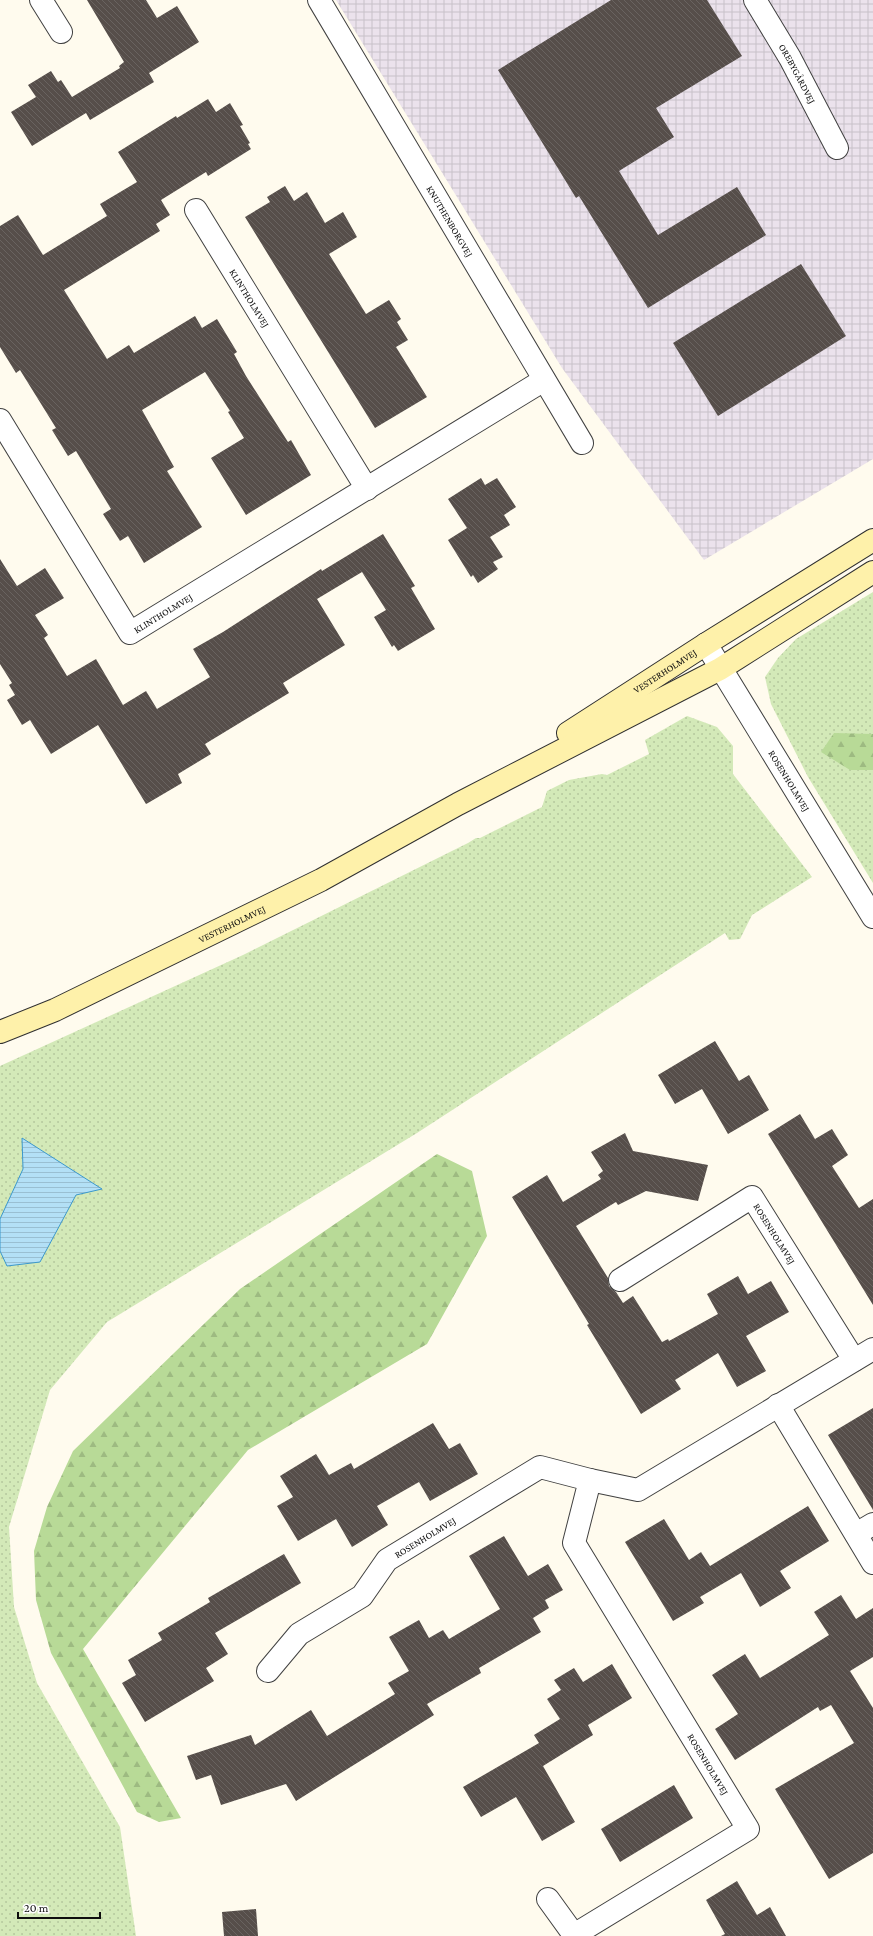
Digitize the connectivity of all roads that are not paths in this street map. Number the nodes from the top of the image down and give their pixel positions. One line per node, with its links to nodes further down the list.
1 (41, 0): 4 (street)
2 (319, 0): 7 (street, KNUTHENBORGVEJ)
3 (755, 0): 5 (street, OREBYGÅRDVEJ)
4 (61, 32)
5 (837, 148)
6 (196, 210): 10 (street, KLINTHOLMVEJ)
7 (544, 380): 9 (street, KNUTHENBORGVEJ); 10 (street, KLINTHOLMVEJ)
8 (0, 420): 10 (street, KLINTHOLMVEJ)
9 (582, 443)
10 (367, 489)
11 (873, 540): 13 (street, VESTERHOLMVEJ)
12 (873, 572): 14 (street, VESTERHOLMVEJ)
13 (706, 644): 14 (street, ROSENHOLMVEJ); 15 (street, VESTERHOLMVEJ)
14 (720, 669): 15 (street, VESTERHOLMVEJ); 16 (street, ROSENHOLMVEJ)
15 (458, 804): 17 (street, VESTERHOLMVEJ)
16 (873, 917)
17 (0, 1032)
18 (620, 1280): 20 (street, ROSENHOLMVEJ)
19 (873, 1348): 20 (street, ROSENHOLMVEJ)
20 (854, 1360): 21 (street, ROSENHOLMVEJ)
21 (778, 1405): 22 (street, ROSENHOLMVEJ); 23 (street)
22 (590, 1480): 25 (street, ROSENHOLMVEJ); 26 (street, ROSENHOLMVEJ)
23 (864, 1529): 24 (street)
24 (873, 1563)
25 (268, 1671)
26 (548, 1899)

